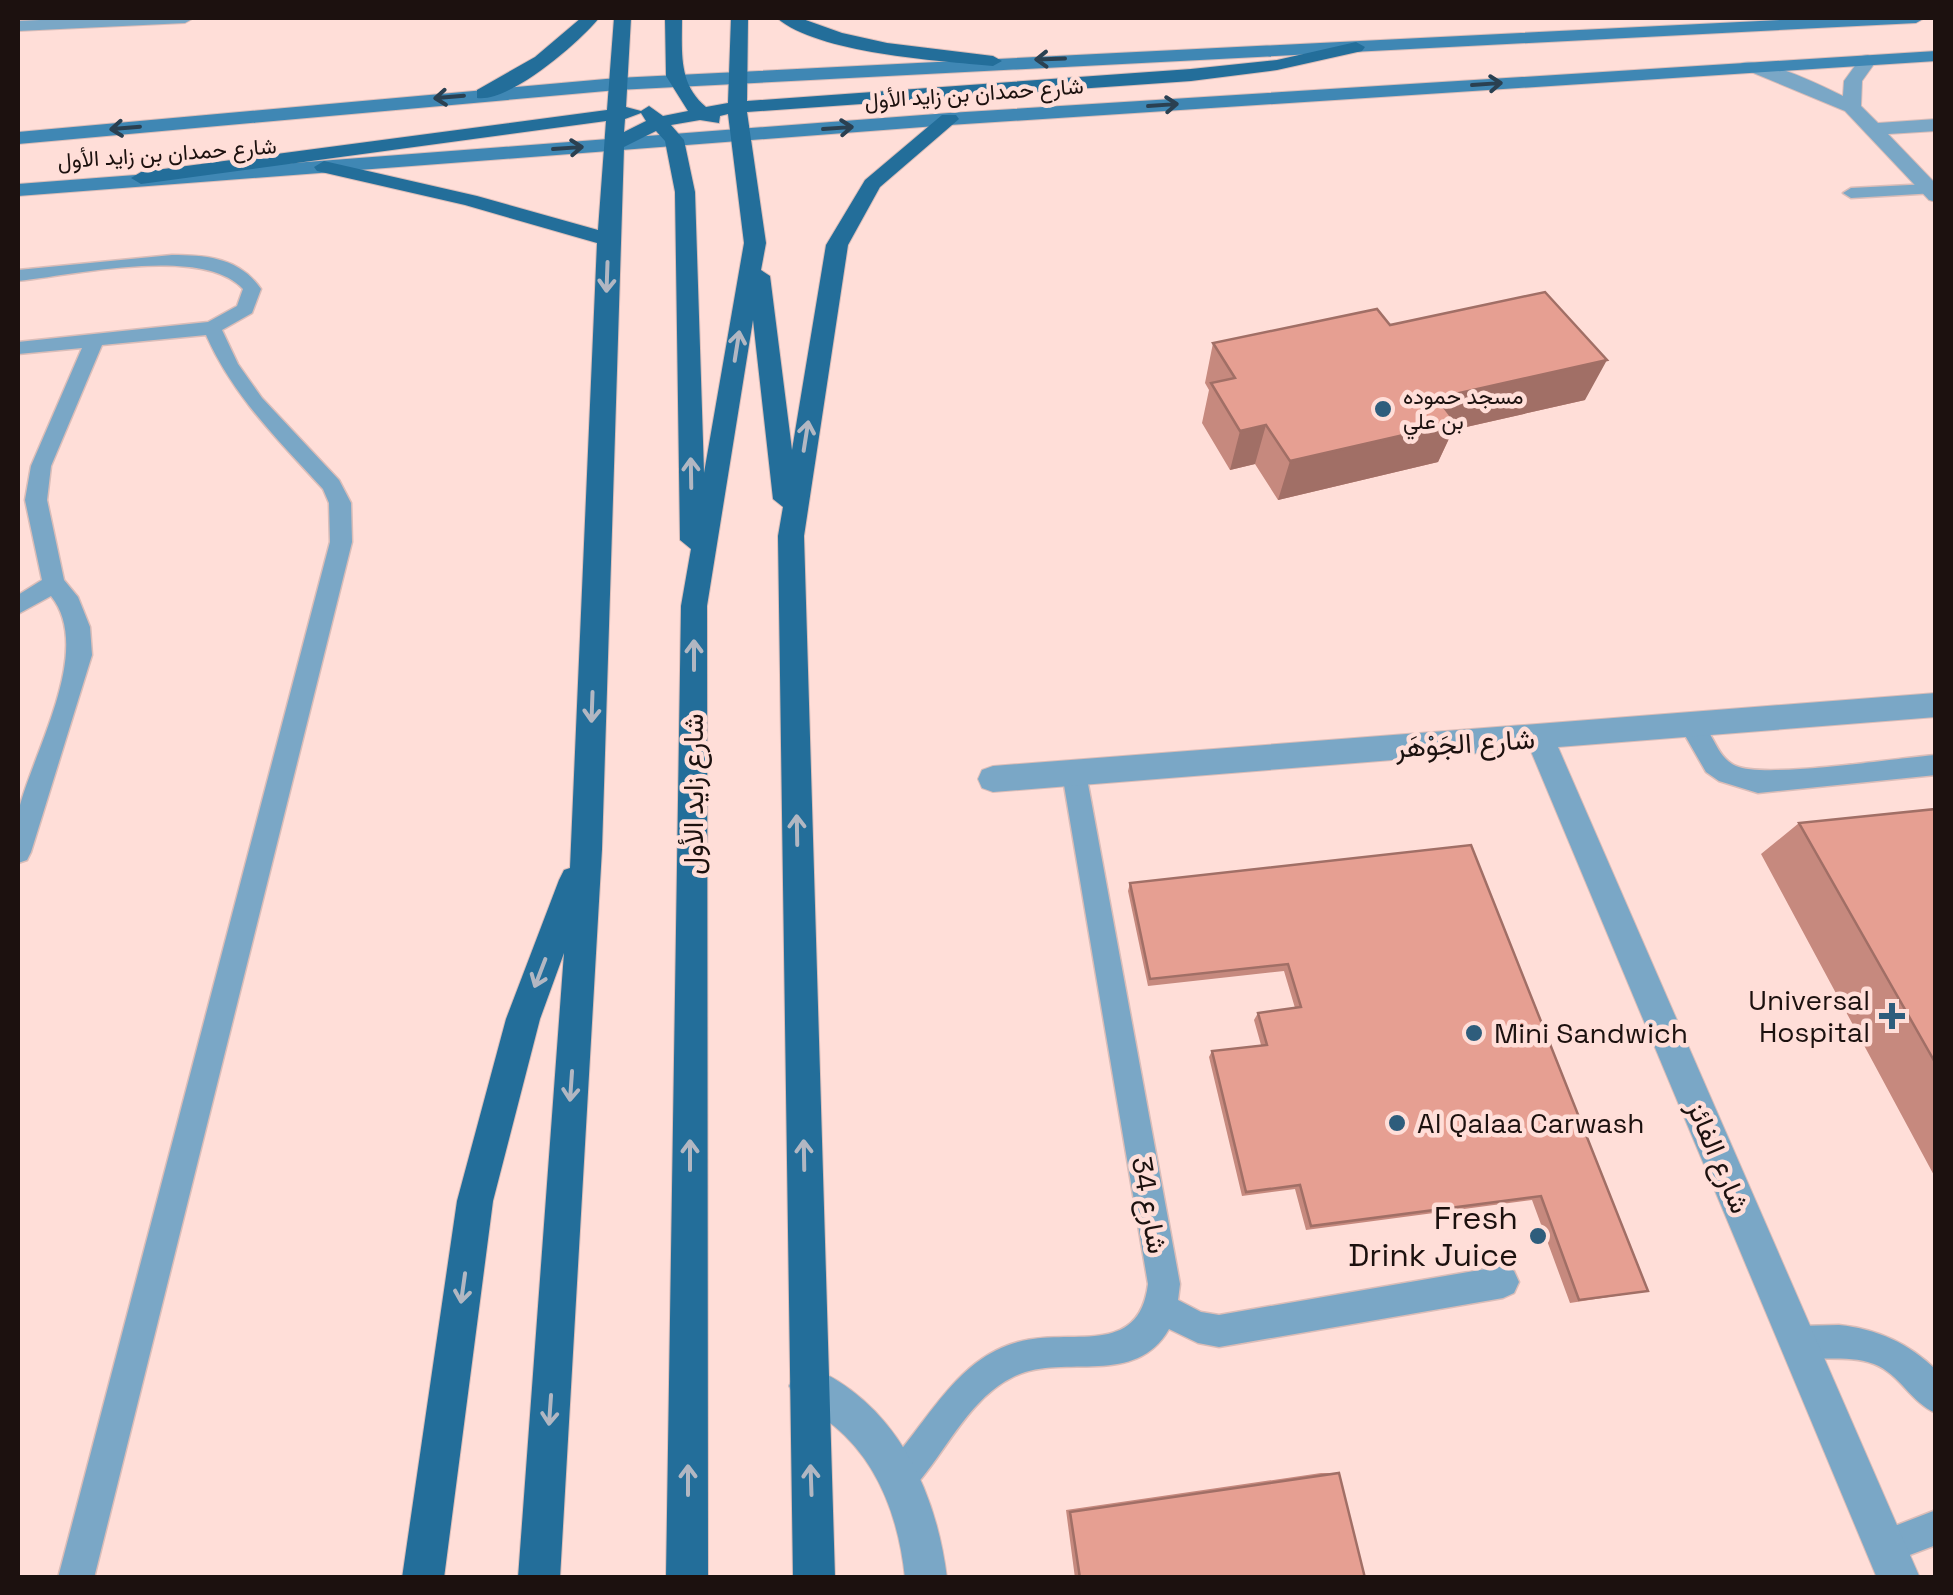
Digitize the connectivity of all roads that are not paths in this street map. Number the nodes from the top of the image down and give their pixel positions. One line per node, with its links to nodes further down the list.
1 (185, 18): 8 (street)
2 (590, 18): 17 (main road)
3 (622, 18): 16 (main road)
4 (674, 18): 15 (main road)
5 (739, 18): 14 (main road, شارع زايد الأول)
6 (786, 18): 12 (main road)
7 (1916, 18): 9 (main road, شارع حمدان بن زايد الأول)
8 (18, 26)
9 (1356, 47): 12 (main road, شارع حمدان بن زايد الأول, one-way to 12); 18 (main road)
10 (1936, 56): 11 (main road, شارع حمدان بن زايد الأول)
11 (1868, 60): 13 (main road, شارع حمدان بن زايد الأول); 19 (street)
12 (993, 61): 14 (main road, شارع حمدان بن زايد الأول)
13 (1748, 67): 19 (street); 22 (main road, شارع حمدان بن زايد الأول, one-way to 13)
14 (738, 78): 15 (main road, شارع حمدان بن زايد الأول); 18 (main road, شارع زايد الأول); 20 (main road)
15 (674, 81): 16 (main road, شارع حمدان بن زايد الأول); 20 (main road)
16 (616, 84): 17 (main road, شارع حمدان بن زايد الأول); 21 (main road); 23 (main road)
17 (484, 94): 27 (main road, شارع حمدان بن زايد الأول, one-way to 27)
18 (737, 107): 20 (main road); 26 (main road, شارع زايد الأول)
19 (1852, 107): 25 (street)
20 (694, 108): 23 (main road); 26 (main road)
21 (614, 114): 23 (main road); 28 (main road); 30 (main road)
22 (949, 119): 26 (main road, شارع حمدان بن زايد الأول, one-way to 22); 40 (main road, one-way to 22)
23 (660, 124): 26 (main road, شارع حمدان بن زايد الأول); 28 (main road, شارع حمدان بن زايد الأول); 43 (main road, one-way to 23)
24 (1936, 125): 25 (street)
25 (1872, 129): 32 (street)
26 (741, 135): 35 (main road, شارع زايد الأول)
27 (18, 138)
28 (614, 145): 29 (main road, شارع حمدان بن زايد الأول, one-way to 28); 34 (main road)
29 (324, 166): 30 (main road, شارع حمدان بن زايد الأول); 34 (main road)
30 (142, 178): 31 (main road, شارع حمدان بن زايد الأول)
31 (18, 190)
32 (1932, 192): 33 (lane)
33 (1851, 193)
34 (608, 239): 50 (main road, one-way to 50)
35 (755, 243): 40 (main road); 43 (main road, شارع زايد الأول, one-way to 35)
36 (18, 276): 37 (lane)
37 (212, 328): 38 (lane); 60 (lane)
38 (94, 341): 39 (lane); 41 (lane)
39 (18, 348)
40 (791, 536): 55 (main road, one-way to 40)
41 (54, 583): 42 (lane); 51 (lane)
42 (18, 606)
43 (694, 606): 63 (main road, شارع زايد الأول, one-way to 43)
44 (1936, 705): 45 (street, شارع الجَوْهَر)
45 (1691, 725): 46 (street, شارع الجَوْهَر); 47 (lane)
46 (1539, 737): 48 (street, شارع الجَوْهَر); 54 (street, شارع الفائز)
47 (1936, 765)
48 (1074, 773): 49 (street, شارع الجَوْهَر); 53 (lane, شارع 34)
49 (994, 779)
50 (587, 849): 61 (main road, one-way to 61); 62 (main road, one-way to 62)
51 (18, 852)
52 (1503, 1282): 53 (lane)
53 (1161, 1308): 57 (lane)
54 (1798, 1342): 56 (lane); 59 (street, شارع الفائز)
55 (809, 1386): 57 (street); 64 (main road, one-way to 55)
56 (1936, 1397)
57 (898, 1479): 65 (street)
58 (1936, 1527): 59 (lane)
59 (1892, 1562)
60 (76, 1578)
61 (423, 1578)
62 (539, 1578)
63 (687, 1578)
64 (814, 1578)
65 (926, 1578)

